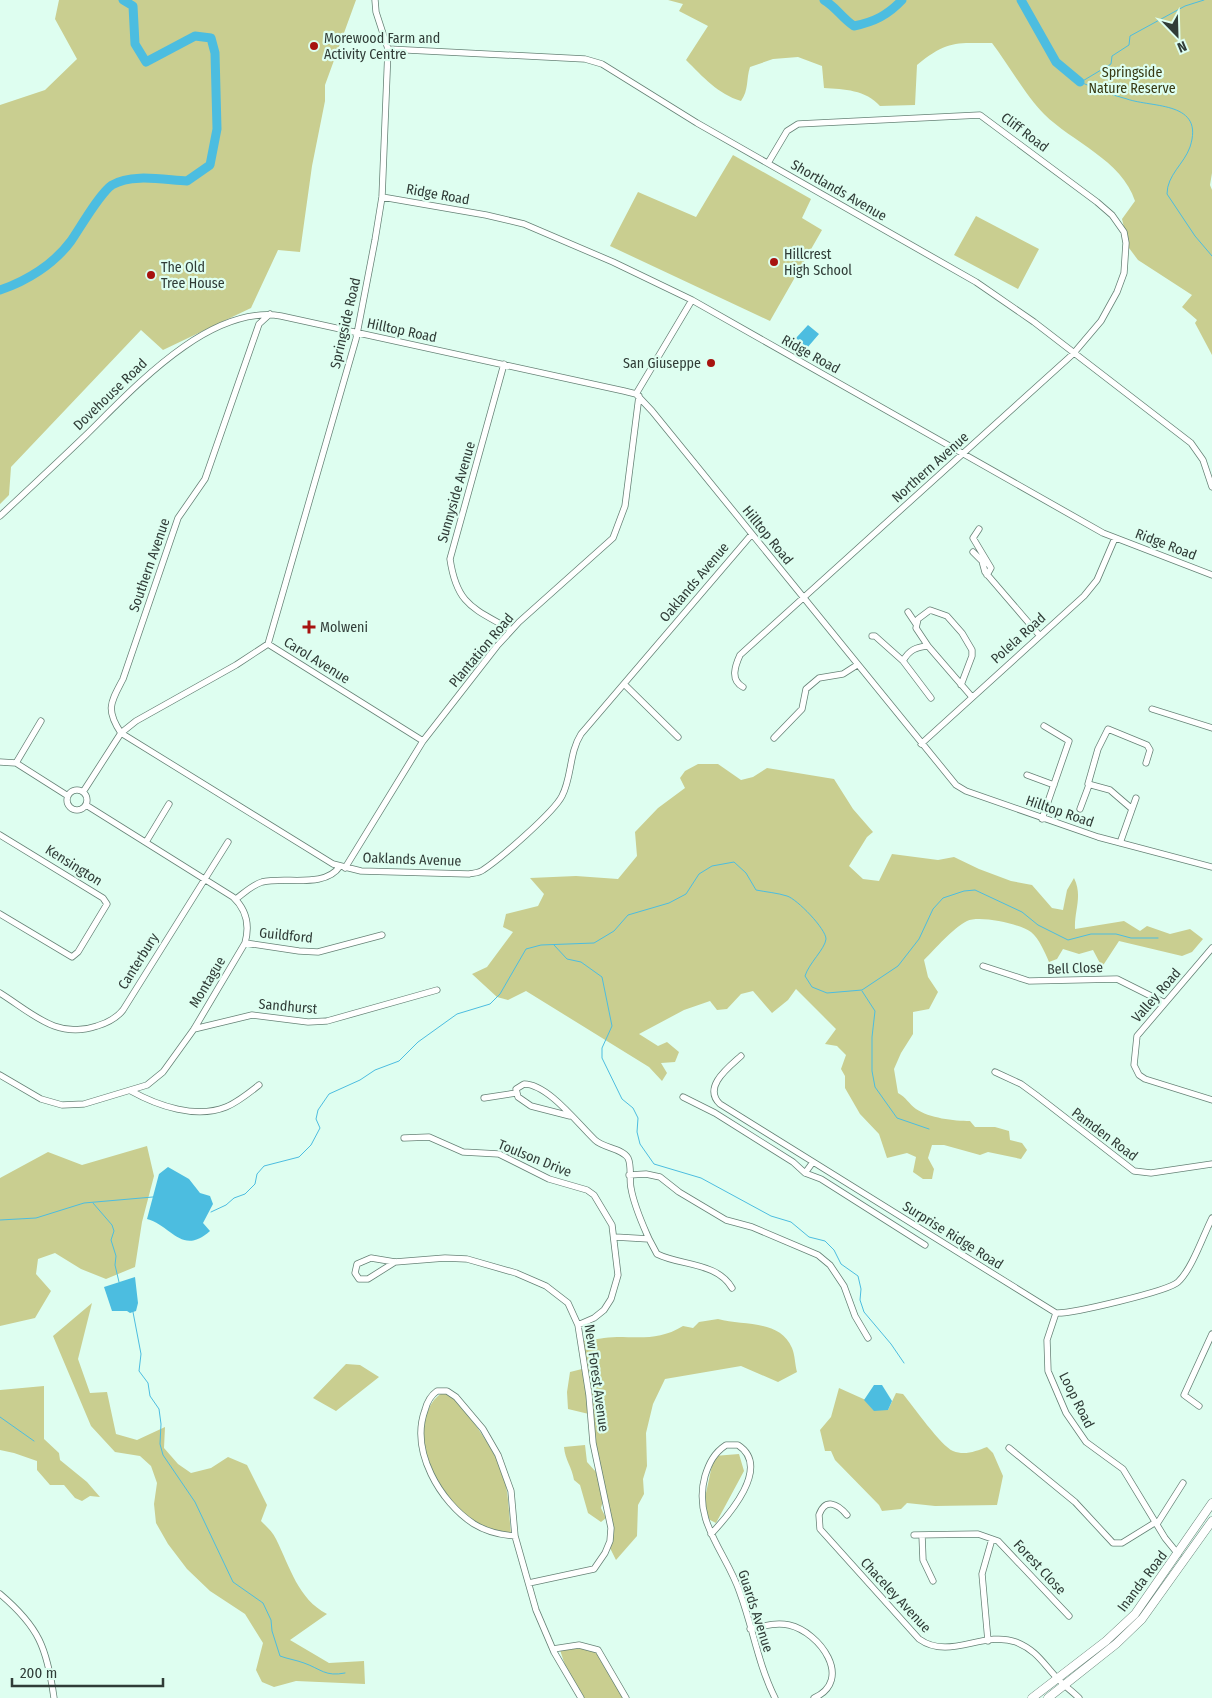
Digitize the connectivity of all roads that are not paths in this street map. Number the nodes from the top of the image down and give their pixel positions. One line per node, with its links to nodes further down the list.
1 (375, 0): 2 (street, Springside Road)
2 (388, 49): 3 (street, Shortlands Avenue); 4 (street, Springside Road)
3 (768, 163): 10 (street, Shortlands Avenue); 10 (street, Cliff Road)
4 (382, 197): 5 (street, Ridge Road); 9 (street, Springside Road)
5 (692, 300): 12 (street, Plantation Road); 13 (street, Ridge Road)
6 (270, 314): 7 (street, Hilltop Road); 8 (street, Southern Avenue); 9 (street, Hilltop Road)
7 (255, 315): 8 (street); 15 (street, Dovehouse Road)
8 (259, 324): 41 (street, Southern Avenue)
9 (357, 333): 11 (street, Hilltop Road); 28 (street, Springside Road)
10 (1073, 354): 13 (street, Northern Avenue); 14 (street, Shortlands Avenue)
11 (504, 364): 12 (street, Hilltop Road); 25 (street, Sunnyside Avenue)
12 (637, 395): 17 (street, Hilltop Road); 25 (street, Plantation Road)
13 (964, 454): 18 (street, Ridge Road); 22 (street, Northern Avenue)
14 (1212, 487)
15 (0, 516)
16 (979, 529): 20 (street)
17 (752, 534): 22 (street, Hilltop Road); 32 (street, Oaklands Avenue)
18 (1115, 538): 21 (street, Ridge Road); 27 (street, Polela Road)
19 (973, 552): 20 (street)
20 (987, 575): 27 (street)
21 (1212, 575)
22 (804, 599): 31 (street, Hilltop Road); 34 (street, Northern Avenue)
23 (908, 612): 24 (street)
24 (916, 624): 29 (street); 33 (street)
25 (511, 630): 44 (street, Plantation Road)
26 (872, 636): 30 (street)
27 (1040, 636): 35 (street, Polela Road)
28 (268, 644): 41 (street, Carol Avenue); 44 (street, Carol Avenue)
29 (928, 646): 30 (street); 33 (street)
30 (902, 661): 36 (street)
31 (857, 665): 43 (street); 45 (street, Hilltop Road)
32 (624, 684): 42 (street); 64 (street, Oaklands Avenue)
33 (961, 685): 35 (street)
34 (743, 687)
35 (972, 697): 45 (street, Polela Road)
36 (931, 698)
37 (1152, 709): 40 (street)
38 (41, 721): 47 (street)
39 (1044, 726): 50 (street)
40 (1212, 728)
41 (121, 733): 52 (street, Carol Avenue); 64 (street, Oaklands Avenue)
42 (678, 737)
43 (774, 738)
44 (424, 741): 64 (street, Plantation Road)
45 (921, 744): 59 (street, Hilltop Road)
46 (0, 762): 47 (street)
47 (16, 763): 53 (street)
48 (1146, 763): 51 (street)
49 (1028, 775): 50 (street)
50 (1054, 784): 59 (street)
51 (1089, 785): 57 (street); 58 (street)
52 (83, 792): 53 (street); 56 (street)
53 (68, 796): 56 (street)
54 (1136, 798): 58 (street)
55 (169, 804): 61 (street)
56 (86, 805): 61 (street)
57 (1080, 809)
58 (1132, 810): 63 (street)
59 (1042, 819): 63 (street, Hilltop Road)
60 (0, 835): 68 (street, Kensington)
61 (146, 842): 66 (street)
62 (228, 842): 66 (street, Canterbury)
63 (1120, 843): 65 (street, Hilltop Road)
64 (342, 867): 67 (street)
65 (1212, 867)
66 (204, 879): 67 (street); 74 (street, Canterbury)
67 (236, 899): 70 (street, Montague)
68 (0, 914)
69 (382, 935): 70 (street, Guildford)
70 (245, 943): 76 (street, Montague)
71 (1212, 948): 75 (street, Valley Road)
72 (983, 966): 75 (street, Bell Close)
73 (437, 990): 76 (street, Sandhurst)
74 (0, 993)
75 (1165, 1003): 85 (street, Valley Road)
76 (194, 1029): 81 (street, Montague)
77 (741, 1056): 88 (street, Surprise Ridge Road)
78 (995, 1072): 89 (street, Pamden Road)
79 (0, 1075): 81 (street, Montague)
80 (259, 1085): 81 (street)
81 (131, 1091)
82 (516, 1093): 84 (street); 86 (street); 86 (street)
83 (683, 1097): 90 (street)
84 (484, 1098)
85 (1212, 1100)
86 (570, 1116): 91 (street)
87 (404, 1138): 93 (street, Toulson Drive)
88 (813, 1162): 90 (street); 98 (street, Surprise Ridge Road)
89 (1212, 1164)
90 (805, 1173): 95 (street)
91 (629, 1175): 94 (street); 101 (street)
92 (1212, 1218): 98 (street)
93 (615, 1237): 94 (street); 99 (street, Toulson Drive)
94 (649, 1239): 97 (street)
95 (925, 1245)
96 (395, 1262): 96 (street, New Forest Avenue); 99 (street, New Forest Avenue)
97 (732, 1288)
98 (1056, 1313): 109 (street, Loop Road)
99 (578, 1325): 117 (street, New Forest Avenue)
100 (1212, 1334): 102 (street)
101 (868, 1338)
102 (1199, 1406)
103 (1009, 1448): 109 (street)
104 (1183, 1483): 109 (street)
105 (1212, 1503): 107 (main road, Inanda Road)
106 (847, 1515): 121 (street, Chaceley Avenue)
107 (1208, 1515): 115 (main road, Inanda Road)
108 (1212, 1521): 124 (main road, Inanda Road)
109 (1156, 1523): 115 (street, Loop Road)
110 (710, 1534): 110 (street, Guards Avenue); 120 (street, Guards Avenue)
111 (914, 1535): 112 (street)
112 (922, 1535): 114 (street); 116 (street)
113 (515, 1536): 113 (street); 117 (street)
114 (992, 1539): 119 (street, Forest Close); 121 (street)
115 (1178, 1554): 123 (main road, Inanda Road)
116 (933, 1581)
117 (529, 1583): 122 (street)
118 (0, 1594): 125 (street)
119 (1069, 1616)
120 (750, 1629): 128 (street, Guards Avenue); 129 (street)
121 (988, 1641): 123 (street, Chaceley Avenue)
122 (553, 1649): 126 (street); 127 (street)
123 (1057, 1678): 124 (street, Chaceley Avenue); 130 (main road, Inanda Road)
124 (1064, 1684): 131 (main road, Inanda Road); 132 (street, Chaceley Avenue)
125 (54, 1698)
126 (581, 1698)
127 (626, 1698)
128 (775, 1698)
129 (814, 1698)
130 (1032, 1698)
131 (1048, 1698)
132 (1079, 1698)

